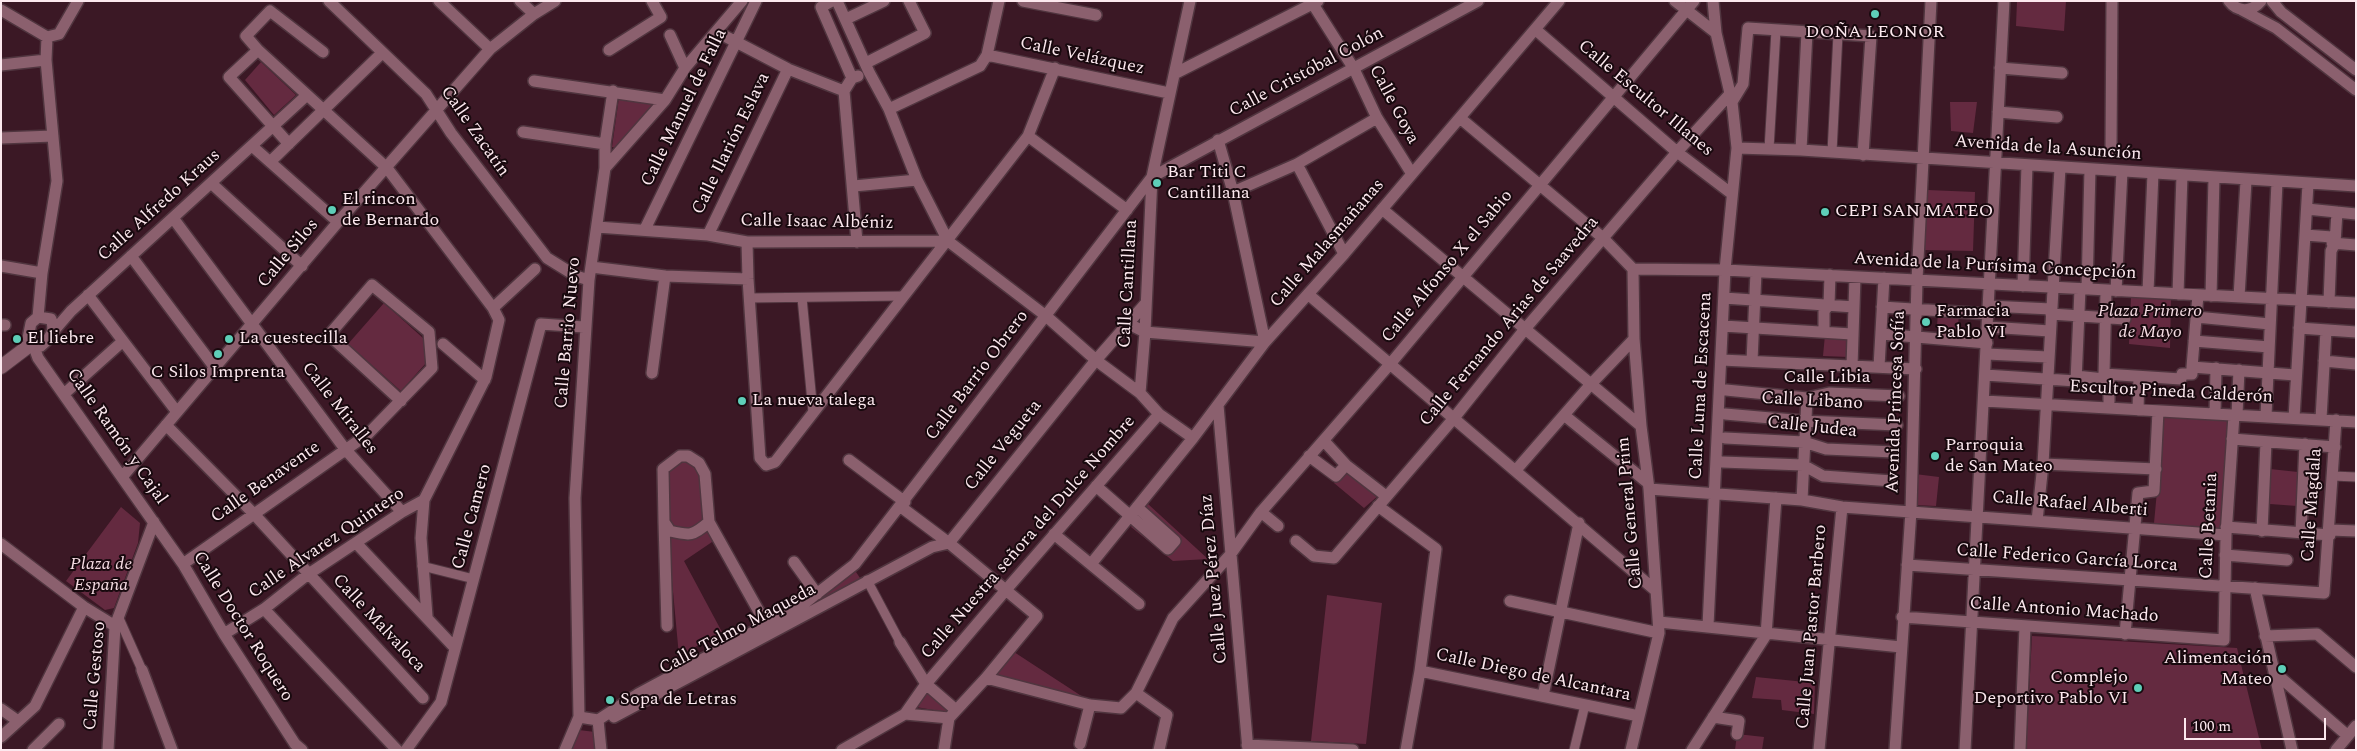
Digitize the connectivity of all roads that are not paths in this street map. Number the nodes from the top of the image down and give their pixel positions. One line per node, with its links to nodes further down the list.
1 (78, 1): 40 (street)
2 (329, 1): 46 (street, Calle Zacatín)
3 (439, 1): 42 (street)
4 (520, 1): 30 (street)
5 (556, 1): 30 (street, Calle Silos)
6 (652, 1): 44 (street)
7 (742, 1): 35 (street)
8 (756, 1): 41 (street, Calle Manuel de Falla)
9 (832, 1): 59 (street)
10 (837, 1): 32 (street)
11 (884, 1): 32 (street)
12 (909, 1): 51 (street)
13 (999, 1): 47 (street)
14 (1023, 1): 31 (street)
15 (1190, 1): 57 (street, Calle Cantillana)
16 (1559, 1): 33 (street, Calle Malasmañanas)
17 (1675, 1): 27 (street)
18 (1712, 1): 37 (street, Calle Luna de Escacena)
19 (1931, 1): 92 (street, Avenida Princesa Sofía)
20 (2004, 1): 53 (street)
21 (2112, 1): 87 (street)
22 (2230, 1): 29 (street)
23 (2261, 1): 29 (street)
24 (2272, 1): 56 (street)
25 (1314, 2): 55 (street, Calle Goya); 57 (street)
26 (1470, 3): 55 (street, Calle Cristóbal Colón)
27 (1690, 6): 37 (street); 66 (street, Calle Alfonso X el Sabio)
28 (1, 10): 40 (street)
29 (2242, 10): 61 (street)
30 (534, 14): 42 (street, Calle Silos)
31 (1096, 15)
32 (846, 20): 51 (street)
33 (1536, 30): 66 (street, Calle Escultor Illanes); 75 (street, Calle Malasmañanas)
34 (1776, 30): 36 (street); 67 (street, Calle Fernando Arias de Saavedra); 86 (street)
35 (717, 32): 41 (street); 50 (street)
36 (1807, 32): 38 (street); 88 (street)
37 (1716, 34): 67 (street, Calle Luna de Escacena)
38 (1838, 34): 90 (street); 91 (street)
39 (670, 35): 50 (street)
40 (48, 37): 48 (street)
41 (737, 44): 54 (street); 125 (street, Calle Manuel de Falla)
42 (490, 49): 71 (street, Calle Silos)
43 (258, 50): 45 (street); 65 (street); 76 (street)
44 (609, 50)
45 (322, 52)
46 (382, 53): 70 (street); 71 (street, Calle Zacatín)
47 (987, 55): 52 (street, Calle Velázquez); 69 (street)
48 (46, 60): 49 (street); 78 (street)
49 (1, 65)
50 (686, 68): 68 (street)
51 (867, 68): 59 (street); 69 (street)
52 (1055, 68): 64 (street, Calle Velázquez); 79 (street)
53 (2000, 68): 58 (street); 72 (street)
54 (788, 69): 63 (street); 126 (street, Calle Ilarión Eslava)
55 (1354, 69): 74 (street, Calle Goya); 81 (street, Calle Cristóbal Colón)
56 (2356, 70)
57 (1176, 72): 64 (street, Calle Cantillana)
58 (2062, 73)
59 (852, 78): 63 (street)
60 (534, 81): 62 (street)
61 (2356, 90)
62 (613, 91): 68 (street); 83 (street, Calle Barrio Nuevo)
63 (844, 91): 113 (street)
64 (1169, 93): 105 (street, Calle Cantillana)
65 (307, 95): 70 (street); 76 (street, Calle Alfredo Kraus)
66 (1613, 96): 89 (street, Calle Escultor Illanes); 112 (street, Calle Alfonso X el Sabio)
67 (1730, 99): 85 (street, Calle Luna de Escacena); 89 (street, Calle Fernando Arias de Saavedra)
68 (665, 100): 98 (street)
69 (888, 109): 107 (street)
70 (324, 110): 82 (street); 97 (street)
71 (438, 110): 97 (street, Calle Silos); 150 (street, Calle Zacatín)
72 (1998, 112): 73 (street); 94 (street)
73 (2057, 117)
74 (1377, 118): 95 (street); 103 (street, Calle Goya)
75 (1460, 118): 103 (street, Calle Malasmañanas); 112 (street)
76 (273, 127): 82 (street); 84 (street, Calle Alfredo Kraus)
77 (523, 132): 83 (street)
78 (53, 136): 80 (street); 143 (street)
79 (1028, 136): 119 (street); 129 (street)
80 (1, 138)
81 (1218, 140): 105 (street, Calle Cristóbal Colón); 115 (street)
82 (289, 144): 93 (street)
83 (605, 144): 98 (street, Calle Barrio Nuevo)
84 (252, 146): 93 (street); 110 (street, Calle Alfredo Kraus)
85 (1737, 148): 86 (street, Avenida de la Asunción); 116 (street, Calle Luna de Escacena)
86 (1769, 149): 88 (street, Avenida de la Asunción)
87 (2111, 149)
88 (1801, 150): 90 (street, Avenida de la Asunción)
89 (1677, 152): 116 (street, Calle Escultor Illanes); 128 (street, Calle Fernando Arias de Saavedra)
90 (1832, 152): 91 (street, Avenida de la Asunción)
91 (1863, 155): 92 (street, Avenida de la Asunción)
92 (1923, 158): 94 (street, Avenida de la Asunción); 151 (street, Avenida Princesa Sofía)
93 (270, 162): 123 (street)
94 (1995, 163): 96 (street, Avenida de la Asunción); 152 (street)
95 (1297, 164): 115 (street); 134 (street)
96 (2027, 165): 99 (street, Avenida de la Asunción); 153 (street)
97 (387, 168): 123 (street, Calle Silos); 177 (street)
98 (605, 168): 124 (street, Calle Barrio Nuevo)
99 (2060, 168): 100 (street, Avenida de la Asunción); 154 (street)
100 (2090, 170): 101 (street, Avenida de la Asunción); 155 (street)
101 (2122, 171): 102 (street, Avenida de la Asunción); 156 (street)
102 (2153, 173): 104 (street, Avenida de la Asunción); 157 (street)
103 (1412, 174): 118 (street, Calle Malasmañanas)
104 (2182, 175): 106 (street, Avenida de la Asunción); 158 (street)
105 (1152, 177): 119 (street, Calle Barrio Obrero); 172 (street, Calle Cantillana)
106 (2214, 178): 108 (street, Avenida de la Asunción); 163 (street)
107 (917, 180): 113 (street); 129 (street)
108 (2246, 180): 109 (street, Avenida de la Asunción); 164 (street)
109 (2277, 182): 111 (street, Avenida de la Asunción); 168 (street)
110 (211, 183): 122 (street, Calle Alfredo Kraus); 137 (street)
111 (2308, 184): 114 (street, Avenida de la Asunción); 117 (street)
112 (1540, 185): 128 (street); 146 (street, Calle Alfonso X el Sabio)
113 (854, 186): 131 (street)
114 (2356, 186)
115 (1234, 192): 210 (street)
116 (1732, 194): 141 (street, Calle Luna de Escacena)
117 (2307, 208): 120 (street); 127 (street)
118 (1382, 209): 134 (street, Calle Malasmañanas); 146 (street)
119 (1127, 210): 182 (street, Calle Barrio Obrero)
120 (2337, 212): 121 (street); 132 (street)
121 (2356, 214)
122 (173, 218): 135 (street, Calle Alfredo Kraus); 190 (street, Calle Miralles)
123 (338, 222): 137 (street, Calle Silos)
124 (597, 227): 125 (street, Calle Isaac Albéniz); 138 (street, Calle Barrio Nuevo)
125 (645, 230): 126 (street, Calle Isaac Albéniz)
126 (708, 235): 130 (street, Calle Isaac Albéniz)
127 (2305, 235): 132 (street); 169 (street)
128 (1603, 238): 140 (street); 196 (street, Calle Fernando Arias de Saavedra)
129 (948, 241): 131 (street, Calle Isaac Albéniz); 162 (street); 182 (street)
130 (748, 242): 131 (street, Calle Isaac Albéniz); 149 (street)
131 (857, 242)
132 (2336, 243): 133 (street); 171 (street)
133 (2356, 245)
134 (1344, 254): 159 (street, Calle Malasmañanas)
135 (131, 256): 161 (street, Calle Alfredo Kraus); 226 (street)
136 (1, 266): 143 (street)
137 (302, 266): 190 (street, Calle Silos)
138 (591, 267): 145 (street); 150 (street, Calle Barrio Nuevo)
139 (534, 269): 177 (street)
140 (1633, 269): 141 (street, Avenida de la Purísima Concepción); 207 (street, Calle General Prim)
141 (1725, 270): 142 (street, Avenida de la Purísima Concepción); 167 (street, Calle Luna de Escacena)
142 (1756, 272): 144 (street, Avenida de la Purísima Concepción); 170 (street)
143 (42, 273): 184 (street)
144 (1830, 275): 147 (street, Avenida de la Purísima Concepción); 174 (street)
145 (665, 276): 149 (street); 230 (street)
146 (1462, 276): 196 (street); 220 (street, Calle Alfonso X el Sabio)
147 (1855, 277): 148 (street, Avenida de la Purísima Concepción); 175 (street)
148 (1884, 278): 151 (street, Avenida de la Purísima Concepción); 176 (street)
149 (748, 279): 165 (street)
150 (589, 280): 193 (street, Calle Barrio Nuevo)
151 (1917, 280): 152 (street, Avenida de la Purísima Concepción); 178 (street, Avenida Princesa Sofía)
152 (1991, 284): 153 (street, Avenida de la Purísima Concepción); 179 (street)
153 (2023, 286): 154 (street, Avenida de la Purísima Concepción)
154 (2053, 287): 155 (street, Avenida de la Purísima Concepción); 181 (street)
155 (2083, 289): 156 (street, Avenida de la Purísima Concepción); 183 (street)
156 (2111, 290): 157 (street, Avenida de la Purísima Concepción); 185 (street)
157 (2148, 292): 158 (street, Avenida de la Purísima Concepción)
158 (2178, 294): 160 (street, Avenida de la Purísima Concepción)
159 (1309, 295): 210 (street, Calle Malasmañanas); 220 (street)
160 (2198, 295): 163 (street, Avenida de la Purísima Concepción); 186 (street)
161 (88, 296): 180 (street, Calle Alfredo Kraus); 208 (street)
162 (902, 296): 166 (street); 253 (street)
163 (2211, 296): 164 (street, Avenida de la Purísima Concepción)
164 (2239, 297): 168 (street, Avenida de la Purísima Concepción)
165 (749, 298): 166 (street); 253 (street)
166 (802, 298): 253 (street)
167 (1724, 298): 170 (street); 192 (street, Calle Luna de Escacena)
168 (2273, 299): 169 (street, Avenida de la Purísima Concepción); 191 (street)
169 (2302, 300): 171 (street, Avenida de la Purísima Concepción); 195 (street)
170 (1755, 301): 174 (street); 197 (street)
171 (2329, 302): 173 (street, Avenida de la Purísima Concepción)
172 (1146, 303): 189 (street, Calle Vegueta); 200 (street, Calle Cantillana)
173 (2356, 303)
174 (1829, 305): 175 (street); 201 (street)
175 (1854, 307): 204 (street)
176 (1882, 307): 178 (street); 205 (street)
177 (493, 308): 238 (street)
178 (1917, 310): 179 (street); 206 (street, Avenida Princesa Sofía)
179 (1989, 310): 181 (street); 194 (street)
180 (71, 311): 187 (street); 203 (street)
181 (2051, 312): 183 (street); 199 (street)
182 (1046, 316): 218 (street); 298 (street, Calle Barrio Obrero)
183 (2079, 316): 185 (street); 237 (street)
184 (38, 317): 187 (street); 212 (street)
185 (2105, 317): 188 (street); 232 (street)
186 (2196, 317): 191 (street); 209 (street)
187 (50, 319): 203 (street)
188 (2125, 319)
189 (1127, 323): 200 (street); 218 (street, Calle Vegueta)
190 (253, 324): 226 (street, Calle Silos); 277 (street, Calle Miralles)
191 (2270, 324): 213 (street)
192 (1723, 326): 197 (street); 216 (street, Calle Luna de Escacena)
193 (584, 327): 335 (street, Calle Camero); 382 (street, Calle Barrio Nuevo)
194 (1988, 327): 199 (street); 214 (street)
195 (2299, 328): 198 (street); 234 (street)
196 (1525, 329): 239 (street); 260 (street, Calle Fernando Arias de Saavedra)
197 (1754, 329): 201 (street); 219 (street)
198 (2326, 330): 202 (street); 217 (street)
199 (2050, 331): 215 (street)
200 (1145, 332): 210 (street); 241 (street, Calle Cantillana)
201 (1824, 332): 204 (street)
202 (2356, 332)
203 (52, 333): 212 (street)
204 (1852, 334): 222 (street)
205 (1881, 334): 206 (street); 224 (street)
206 (1916, 337): 214 (street); 228 (street, Avenida Princesa Sofía)
207 (1634, 340): 239 (street); 268 (street, Calle General Prim)
208 (123, 341): 242 (street); 252 (street)
209 (2194, 341): 213 (street); 225 (street)
210 (1265, 342): 248 (street, Calle Malasmañanas)
211 (443, 344): 238 (street)
212 (32, 346): 223 (street); 242 (street, Calle Ramón y Cajal)
213 (2269, 347): 231 (street)
214 (1987, 348): 215 (street); 233 (street)
215 (2048, 357): 236 (street)
216 (1722, 360): 219 (street); 293 (street, Calle Luna de Escacena)
217 (2324, 361): 221 (street); 262 (street)
218 (1098, 362): 241 (street); 321 (street, Calle Vegueta)
219 (1752, 362): 222 (street)
220 (1391, 363): 260 (street); 271 (street, Calle Alfonso X el Sabio)
221 (2356, 364)
222 (1852, 366): 224 (street)
223 (1, 367)
224 (1880, 367): 228 (street)
225 (2192, 367): 227 (street); 235 (street)
226 (215, 368): 252 (street, Calle Silos)
227 (2216, 368): 229 (street); 256 (street)
228 (1916, 369): 302 (street, Avenida Princesa Sofía)
229 (2239, 370): 231 (street); 258 (street, Calle Betania)
230 (652, 373)
231 (2268, 373): 234 (street); 259 (street)
232 (2104, 374): 235 (street); 237 (street); 247 (street)
233 (1985, 375): 236 (street); 246 (street)
234 (2295, 375): 261 (street)
235 (2139, 377): 250 (street)
236 (2047, 378): 237 (street); 249 (street)
237 (2076, 378)
238 (485, 380): 296 (street)
239 (1591, 384): 257 (street); 268 (street)
240 (1726, 390): 244 (street, Calle Libia)
241 (1140, 392): 254 (street)
242 (64, 394): 287 (street, Calle Ramón y Cajal)
243 (1899, 396): 244 (street, Calle Libia)
244 (1808, 398): 264 (street)
245 (401, 401): 245 (street, Calle Benavente); 277 (street, Calle Benavente)
246 (1984, 401): 249 (street, Escultor Pineda Calderón); 306 (street)
247 (2109, 402)
248 (1218, 404): 269 (street, Calle Malasmañanas); 324 (street, Calle Juez Pérez Díaz)
249 (2046, 404): 250 (street, Escultor Pineda Calderón); 282 (street)
250 (2138, 410): 251 (street, Escultor Pineda Calderón)
251 (2158, 411): 256 (street, Escultor Pineda Calderón); 285 (street)
252 (177, 412): 266 (street, Calle Silos)
253 (813, 412)
254 (1159, 414): 269 (street); 291 (street, Calle Nuestra señora del Dulce Nombre)
255 (1724, 414): 264 (street, Calle Libano)
256 (2215, 414): 258 (street, Escultor Pineda Calderón)
257 (1564, 415): 286 (street); 292 (street)
258 (2236, 415): 259 (street, Escultor Pineda Calderón); 272 (street, Calle Betania)
259 (2266, 416): 261 (street, Escultor Pineda Calderón)
260 (1454, 418): 286 (street); 294 (street, Calle Fernando Arias de Saavedra)
261 (2294, 418): 262 (street, Escultor Pineda Calderón)
262 (2321, 419): 263 (street, Escultor Pineda Calderón)
263 (2336, 420): 265 (street, Escultor Pineda Calderón); 276 (street, Calle Magdala)
264 (1805, 421): 267 (street, Calle Libano); 274 (street)
265 (2356, 422)
266 (166, 425): 287 (street, Calle Silos); 305 (street, Calle Malvaloca)
267 (1897, 425)
268 (1641, 426): 292 (street, Calle General Prim)
269 (1193, 438): 301 (street, Calle Malasmañanas)
270 (1726, 438): 274 (street, Calle Judea)
271 (1324, 440): 279 (street, Calle Alfonso X el Sabio); 283 (street)
272 (2232, 440): 273 (street); 314 (street, Calle Betania)
273 (2266, 442): 275 (street); 315 (street)
274 (1806, 443): 278 (street, Calle Judea); 284 (street)
275 (2305, 444): 276 (street); 318 (street)
276 (2335, 447): 288 (street, Calle Magdala)
277 (345, 449): 303 (street, Calle Miralles); 305 (street, Calle Benavente)
278 (1894, 452)
279 (1309, 456): 283 (street); 304 (street, Calle Alfonso X el Sabio)
280 (849, 460): 298 (street)
281 (1722, 462): 284 (street)
282 (2043, 464): 285 (street); 307 (street)
283 (1346, 465): 294 (street)
284 (1803, 465): 290 (street); 297 (street)
285 (2156, 469): 313 (street)
286 (1516, 470): 311 (street)
287 (123, 476): 308 (street, Calle Ramón y Cajal)
288 (2333, 476): 289 (street); 317 (street, Calle Magdala)
289 (2356, 477)
290 (1892, 481)
291 (1096, 486): 301 (street); 319 (street, Calle Nuestra señora del Dulce Nombre)
292 (1648, 486): 293 (street, Calle Rafael Alberti); 340 (street, Calle General Prim)
293 (1714, 493): 295 (street, Calle Rafael Alberti); 355 (street, Calle Luna de Escacena)
294 (1386, 496): 299 (street, Calle Fernando Arias de Saavedra)
295 (1776, 498): 297 (street, Calle Rafael Alberti); 360 (street)
296 (424, 500): 303 (street, Calle Alvarez Quintero); 332 (street)
297 (1802, 500): 300 (street, Calle Rafael Alberti)
298 (903, 504): 321 (street); 329 (street, Calle Barrio Obrero)
299 (1378, 506): 320 (street, Calle Fernando Arias de Saavedra); 369 (street)
300 (1842, 507): 302 (street, Calle Rafael Alberti); 363 (street, Calle Juan Pastor Barbero)
301 (1134, 511): 330 (street, Calle Malasmañanas)
302 (1911, 511): 306 (street, Calle Rafael Alberti); 331 (street, Avenida Princesa Sofía)
303 (402, 512): 323 (street, Calle Alvarez Quintero)
304 (1261, 512): 312 (street); 324 (street, Calle Alfonso X el Sabio)
305 (252, 513): 328 (street, Calle Benavente); 334 (street, Calle Malvaloca)
306 (1979, 516): 307 (street, Calle Rafael Alberti); 333 (street)
307 (2037, 521): 313 (street, Calle Rafael Alberti)
308 (154, 522): 328 (street, Calle Doctor Roquero); 351 (street, Calle Gestoso)
309 (664, 522): 310 (street); 310 (street); 353 (street)
310 (709, 522): 354 (street)
311 (1579, 523): 340 (street); 348 (street)
312 (1278, 526)
313 (2134, 528): 314 (street, Calle Rafael Alberti); 337 (street)
314 (2226, 531): 315 (street, Calle Rafael Alberti); 325 (street, Calle Betania)
315 (2262, 531): 318 (street, Calle Rafael Alberti)
316 (2356, 531): 317 (street, Calle Rafael Alberti)
317 (2330, 532): 318 (street, Calle Rafael Alberti); 342 (street, Calle Magdala)
318 (2301, 533)
319 (1054, 534): 330 (street); 341 (street, Calle Nuestra señora del Dulce Nombre)
320 (1296, 541)
321 (949, 542): 336 (street); 341 (street)
322 (1, 544): 346 (street)
323 (357, 544): 334 (street, Calle Alvarez Quintero); 349 (street)
324 (1230, 555): 373 (street, Calle Alfonso X el Sabio); 392 (street, Calle Juez Pérez Díaz)
325 (2225, 555): 326 (street); 338 (street, Calle Betania)
326 (2287, 560)
327 (794, 562): 343 (street)
328 (183, 564): 358 (street, Calle Doctor Roquero)
329 (856, 564): 336 (street); 343 (street, Calle Telmo Maqueda)
330 (1091, 564): 345 (street)
331 (1907, 565): 333 (street, Calle Federico García Lorca); 350 (street, Avenida Princesa Sofía)
332 (422, 566): 335 (street); 349 (street)
333 (1976, 570): 337 (street, Calle Federico García Lorca); 352 (street)
334 (307, 575): 347 (street, Calle Alvarez Quintero); 375 (street, Calle Malvaloca)
335 (474, 579): 366 (street, Calle Camero)
336 (867, 580): 364 (street); 385 (street, Calle Telmo Maqueda)
337 (2129, 581): 338 (street, Calle Federico García Lorca); 359 (street)
338 (2225, 587): 339 (street, Calle Federico García Lorca); 362 (street, Calle Betania)
339 (2255, 588): 342 (street, Calle Federico García Lorca); 361 (street)
340 (1655, 590): 357 (street, Calle General Prim)
341 (1005, 591): 371 (street); 372 (street, Calle Nuestra señora del Dulce Nombre)
342 (2324, 593)
343 (817, 594): 354 (street, Calle Telmo Maqueda)
344 (1510, 601): 348 (street)
345 (1139, 604)
346 (84, 607): 351 (street); 384 (street)
347 (264, 609): 358 (street, Calle Alvarez Quintero); 398 (street)
348 (1561, 613): 357 (street); 374 (street)
349 (427, 616): 366 (street)
350 (1902, 618): 352 (street, Calle Antonio Machado); 365 (street, Avenida Princesa Sofía)
351 (116, 621): 368 (street); 395 (street, Calle Gestoso)
352 (1970, 622): 356 (street, Calle Antonio Machado); 411 (street)
353 (667, 626)
354 (767, 626): 385 (street, Calle Telmo Maqueda)
355 (1708, 626): 357 (street); 360 (street)
356 (2025, 626): 359 (street, Calle Antonio Machado); 412 (street)
357 (1659, 628): 381 (street, Calle General Prim)
358 (224, 634): 397 (street, Calle Doctor Roquero)
359 (2125, 634): 362 (street, Calle Antonio Machado)
360 (1766, 635): 363 (street); 383 (street)
361 (2265, 636): 367 (street); 370 (street)
362 (2224, 640)
363 (1831, 641): 365 (street); 409 (street, Calle Juan Pastor Barbero)
364 (900, 642): 372 (street)
365 (1901, 647): 410 (street, Avenida Princesa Sofía)
366 (455, 648): 399 (street, Calle Camero)
367 (2356, 667)
368 (142, 670): 396 (street)
369 (1420, 671): 374 (street, Calle Diego de Alcantara); 405 (street)
370 (2274, 672): 389 (street); 413 (street)
371 (986, 678): 376 (street); 380 (street)
372 (926, 684): 379 (street, Calle Nuestra señora del Dulce Nombre); 380 (street)
373 (1136, 692): 376 (street); 403 (street)
374 (1543, 696): 377 (street, Calle Diego de Alcantara)
375 (423, 698)
376 (1090, 704): 391 (street)
377 (1585, 705): 381 (street, Calle Diego de Alcantara); 406 (street)
378 (1, 710): 384 (street)
379 (905, 714): 380 (street); 402 (street)
380 (952, 714): 393 (street)
381 (1639, 716): 407 (street, Calle General Prim)
382 (579, 717): 385 (street); 400 (street)
383 (1713, 717): 388 (street); 408 (street)
384 (18, 721): 390 (street)
385 (598, 722): 401 (street)
386 (59, 724): 394 (street)
387 (2356, 726): 389 (street)
388 (1737, 734)
389 (2348, 736): 414 (street)
390 (1, 737)
391 (1079, 747)
392 (1248, 747): 404 (street)
393 (948, 749)
394 (33, 750)
395 (108, 750)
396 (172, 750)
397 (302, 750)
398 (397, 750)
399 (406, 750)
400 (565, 750)
401 (601, 750)
402 (842, 750)
403 (1158, 750)
404 (1353, 750)
405 (1406, 750)
406 (1574, 750)
407 (1631, 750)
408 (1692, 750)
409 (1819, 750)
410 (1895, 750)
411 (1965, 750)
412 (2020, 750)
413 (2292, 750)
414 (2336, 750)

